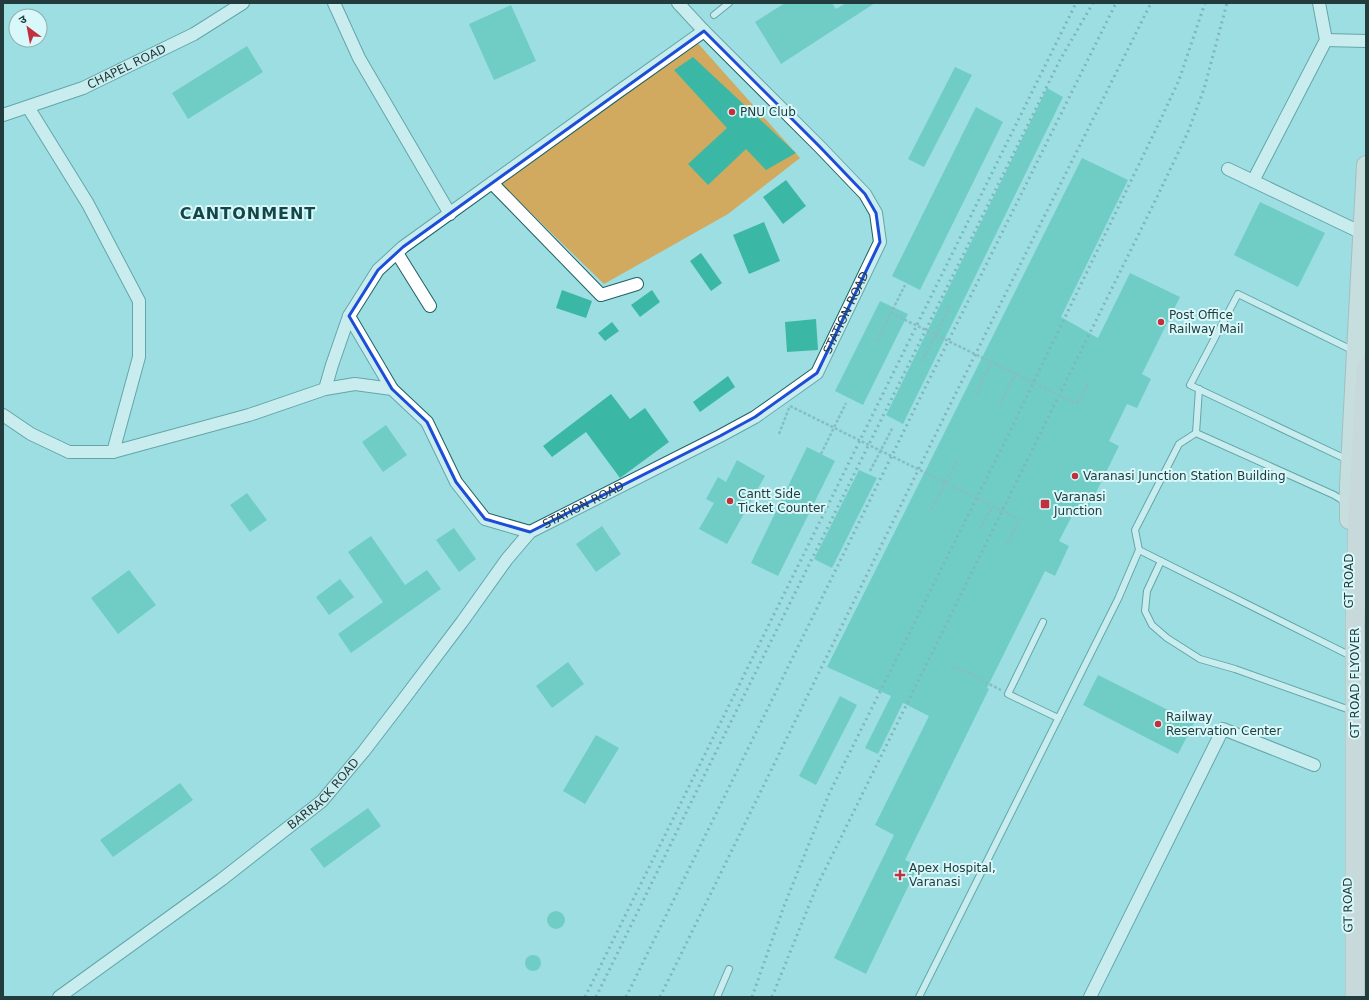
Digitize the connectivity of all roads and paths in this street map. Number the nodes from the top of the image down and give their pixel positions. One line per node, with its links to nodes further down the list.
1 (243, 3): 10 (street, CHAPEL ROAD)
2 (334, 3): 16 (street)
3 (678, 3): 7 (street, STATION ROAD)
4 (728, 3): 6 (lane)
5 (1319, 3): 8 (street)
6 (714, 15)
7 (704, 32): 15 (street); 55 (street, STATION ROAD)
8 (1326, 40): 9 (street); 14 (street)
9 (1366, 41)
10 (28, 107): 11 (street, CHAPEL ROAD); 45 (street)
11 (3, 115)
12 (1366, 165): 17 (main road, GT ROAD)
13 (1228, 169): 14 (street)
14 (1253, 181): 17 (street)
15 (492, 183): 16 (street); 19 (street)
16 (450, 214): 18 (street)
17 (1362, 233): 27 (main road, GT ROAD)
18 (397, 253): 22 (street); 24 (street)
19 (637, 284)
20 (905, 285): 23 (path)
21 (951, 304): 25 (path)
22 (430, 306)
23 (891, 313): 25 (path, bridge); 26 (path)
24 (349, 316): 33 (street); 34 (street)
25 (936, 334): 28 (path); 29 (path, bridge)
26 (877, 341)
27 (1356, 352): 35 (lane); 48 (main road, GT ROAD)
28 (922, 362)
29 (992, 362): 31 (path, bridge); 36 (path)
30 (1366, 368): 72 (highway, GT ROAD FLYOVER)
31 (1016, 374): 32 (path, bridge); 38 (path)
32 (1088, 383)
33 (325, 389): 34 (street); 45 (street)
34 (392, 389): 55 (street)
35 (1199, 389): 42 (lane); 48 (lane)
36 (976, 394)
37 (846, 403): 41 (path)
38 (1000, 404)
39 (3, 415): 45 (street)
40 (892, 426): 44 (path)
41 (834, 428): 43 (path, bridge); 44 (path, bridge); 46 (path)
42 (1196, 433): 51 (lane); 57 (lane)
43 (779, 434)
44 (880, 451): 49 (path); 50 (path, bridge)
45 (113, 452)
46 (821, 454)
47 (958, 459): 50 (path)
48 (1351, 462): 51 (main road, GT ROAD)
49 (870, 471)
50 (946, 483): 52 (path, bridge); 53 (path)
51 (1349, 504): 60 (main road, GT ROAD)
52 (992, 506): 54 (path); 56 (path, bridge)
53 (932, 509)
54 (980, 529)
55 (530, 532): 68 (street, BARRACK ROAD)
56 (1007, 544)
57 (1140, 550): 58 (lane); 64 (lane)
58 (1161, 561): 60 (lane); 63 (lane)
59 (1043, 622): 62 (lane)
60 (1350, 655): 63 (main road, GT ROAD)
61 (954, 666): 62 (path)
62 (1008, 694): 64 (lane)
63 (1350, 710): 71 (main road, GT ROAD)
64 (1058, 718): 67 (lane)
65 (1314, 765): 70 (street)
66 (729, 969): 69 (lane)
67 (921, 996)
68 (59, 997)
69 (716, 997)
70 (1090, 997)
71 (1349, 997)
72 (1355, 997)

